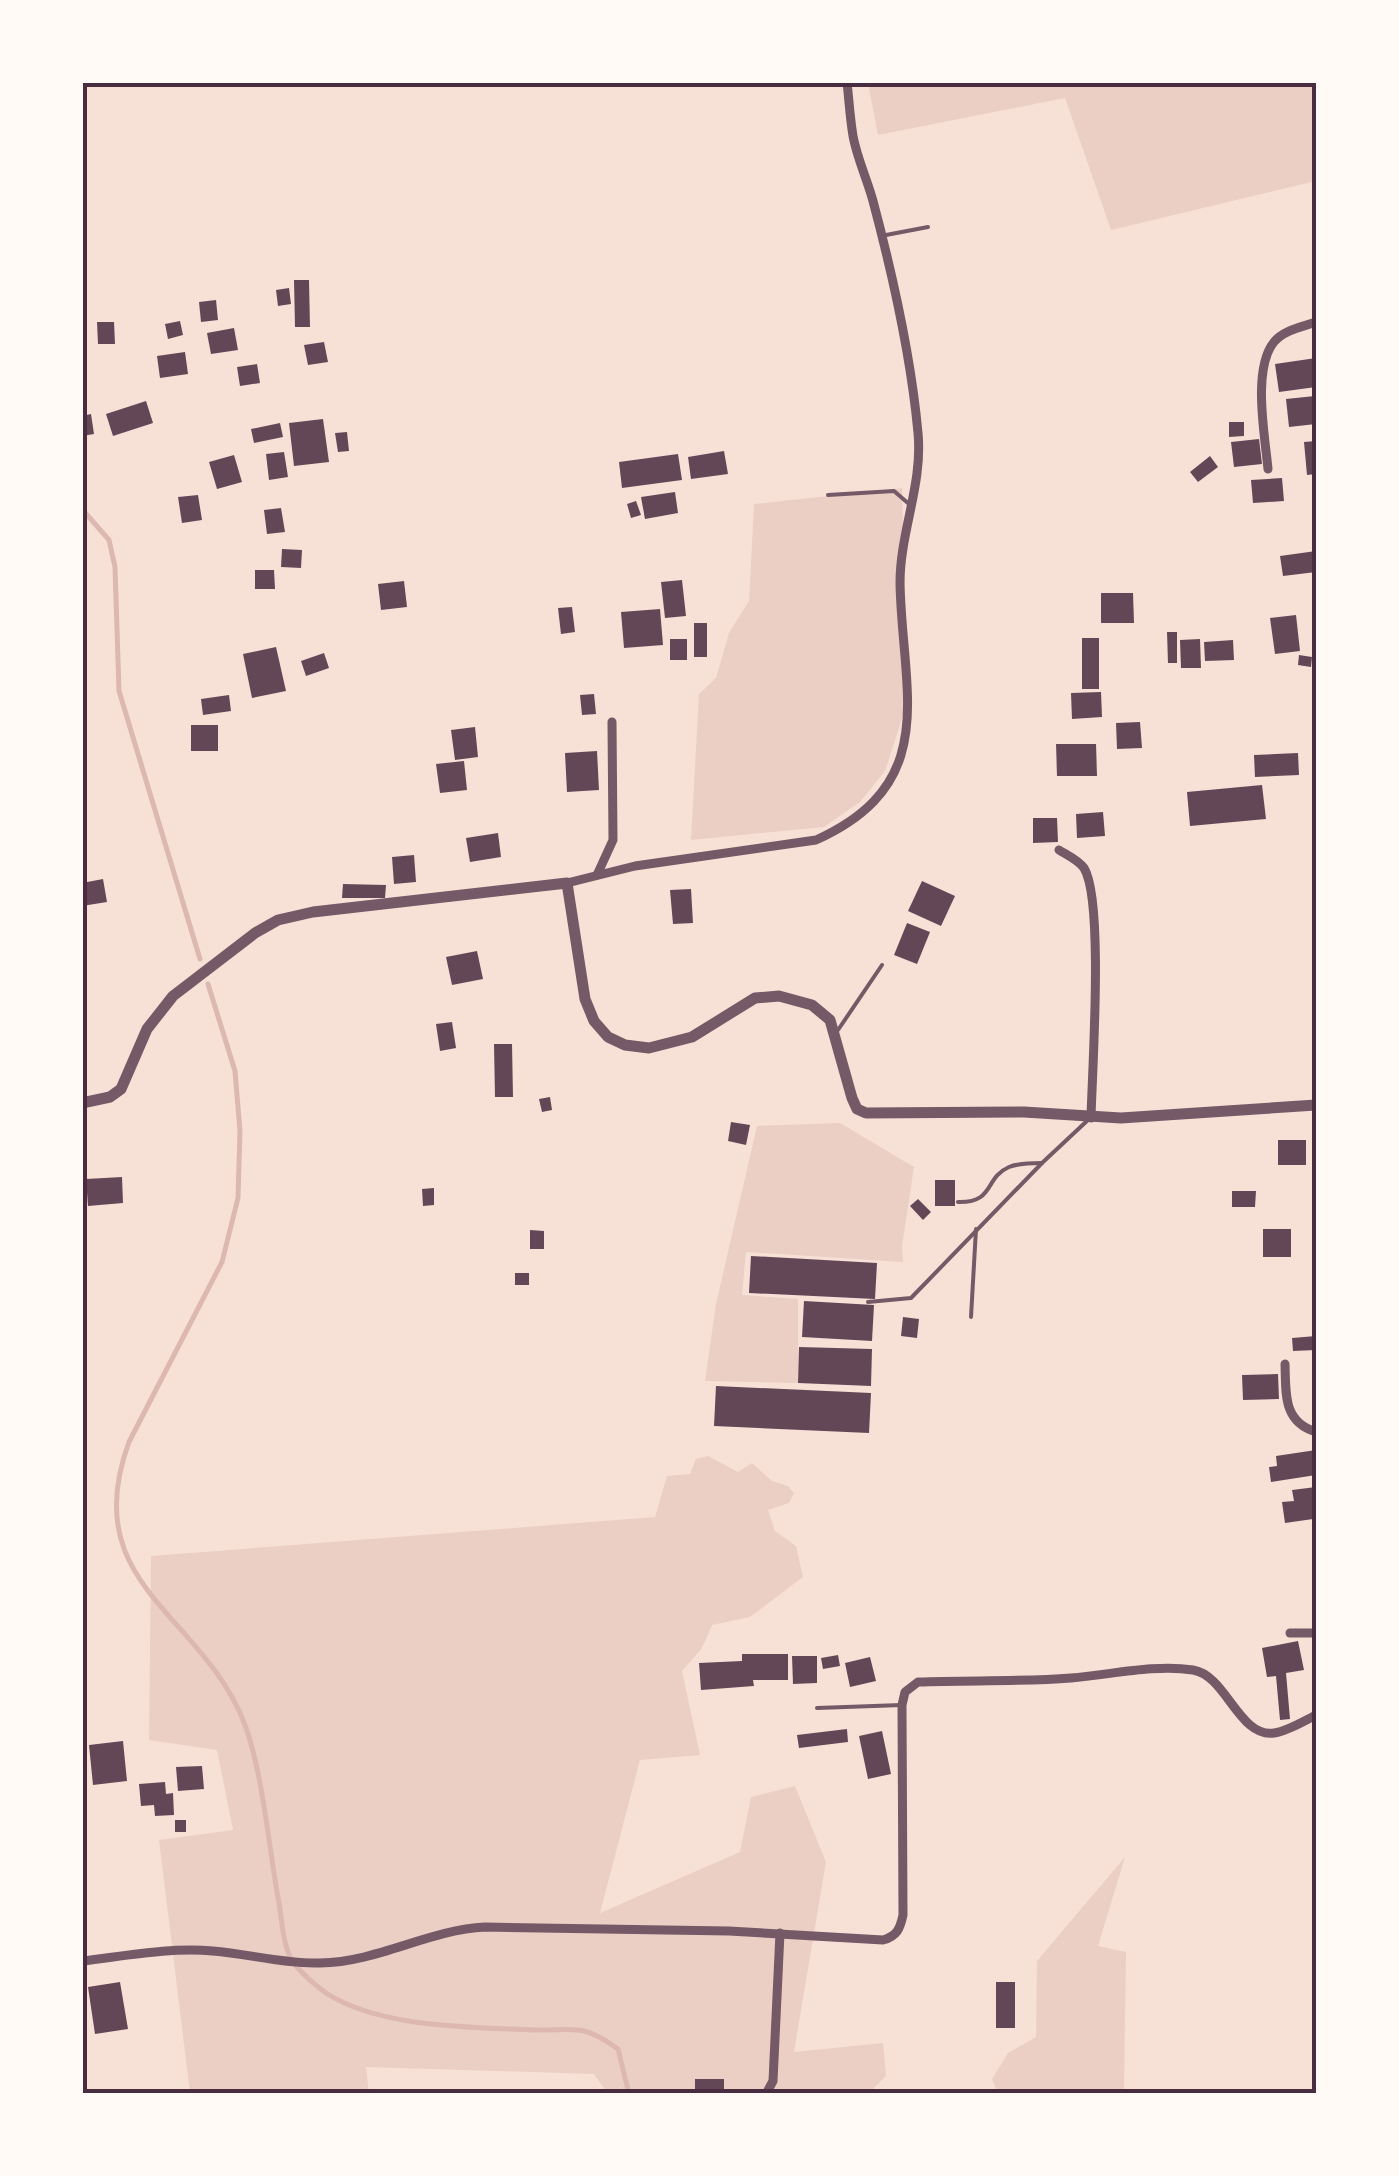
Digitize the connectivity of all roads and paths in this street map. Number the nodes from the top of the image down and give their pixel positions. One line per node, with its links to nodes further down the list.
1 (847, 82): 3 (street)
2 (928, 226): 3 (lane)
3 (881, 236): 7 (street)
4 (1316, 322): 5 (street)
5 (1268, 469)
6 (828, 495): 7 (lane)
7 (910, 504): 10 (street)
8 (612, 722): 10 (street)
9 (1059, 850): 16 (street)
10 (597, 875): 11 (street)
11 (567, 883): 13 (street); 14 (street)
12 (882, 965): 13 (lane)
13 (835, 1034): 16 (street)
14 (82, 1103)
15 (1316, 1105): 16 (street)
16 (1091, 1118): 17 (lane)
17 (1042, 1163): 18 (lane); 19 (lane)
18 (958, 1202)
19 (976, 1230): 20 (lane); 21 (lane)
20 (868, 1302)
21 (971, 1317)
22 (1286, 1364): 23 (street)
23 (1316, 1432)
24 (1290, 1633): 25 (street)
25 (1316, 1633)
26 (902, 1705): 27 (lane); 28 (street); 29 (street)
27 (817, 1708)
28 (1316, 1715)
29 (780, 1933): 30 (street); 31 (street)
30 (82, 1961)
31 (770, 2093)

